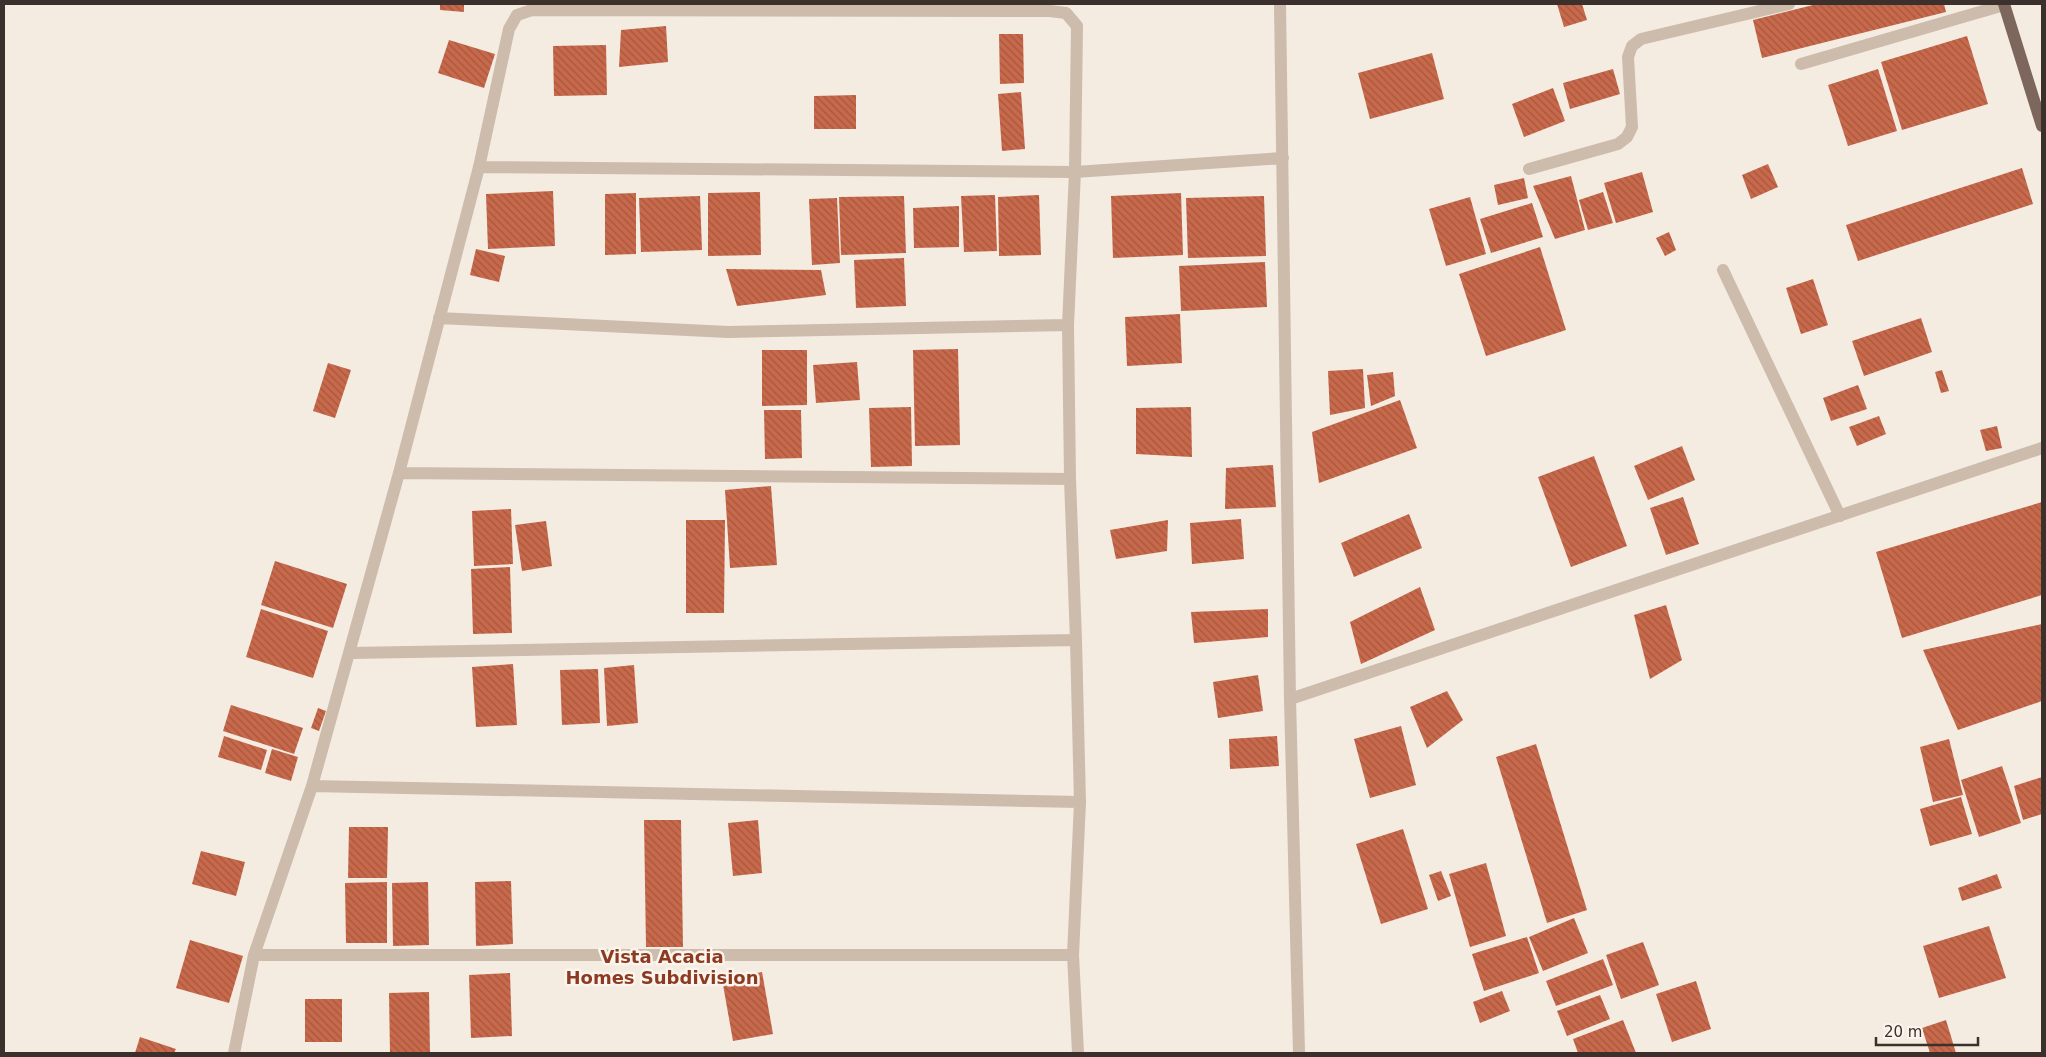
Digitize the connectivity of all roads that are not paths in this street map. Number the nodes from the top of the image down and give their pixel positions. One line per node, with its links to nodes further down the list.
1 (1280, 4): 6 (street)
2 (1789, 4): 8 (street)
3 (2004, 4): 4 (street); 5 (main road)
4 (1801, 64)
5 (2042, 126)
6 (1283, 158): 9 (street); 19 (street)
7 (479, 167): 9 (street); 9 (street); 11 (street)
8 (1528, 168)
9 (1075, 172): 12 (street)
10 (1723, 270): 16 (street)
11 (439, 318): 12 (street); 14 (street)
12 (1068, 325): 15 (street)
13 (2042, 448): 16 (street)
14 (399, 473): 15 (street); 18 (street)
15 (1070, 479): 17 (street)
16 (1840, 516): 19 (street)
17 (1076, 640): 18 (street); 21 (street)
18 (350, 653): 20 (street)
19 (1290, 699): 26 (street)
20 (312, 786): 21 (street); 22 (street)
21 (1080, 802): 23 (street)
22 (254, 955): 23 (street); 24 (street)
23 (1073, 955): 25 (street)
24 (234, 1053)
25 (1078, 1053)
26 (1299, 1053)

